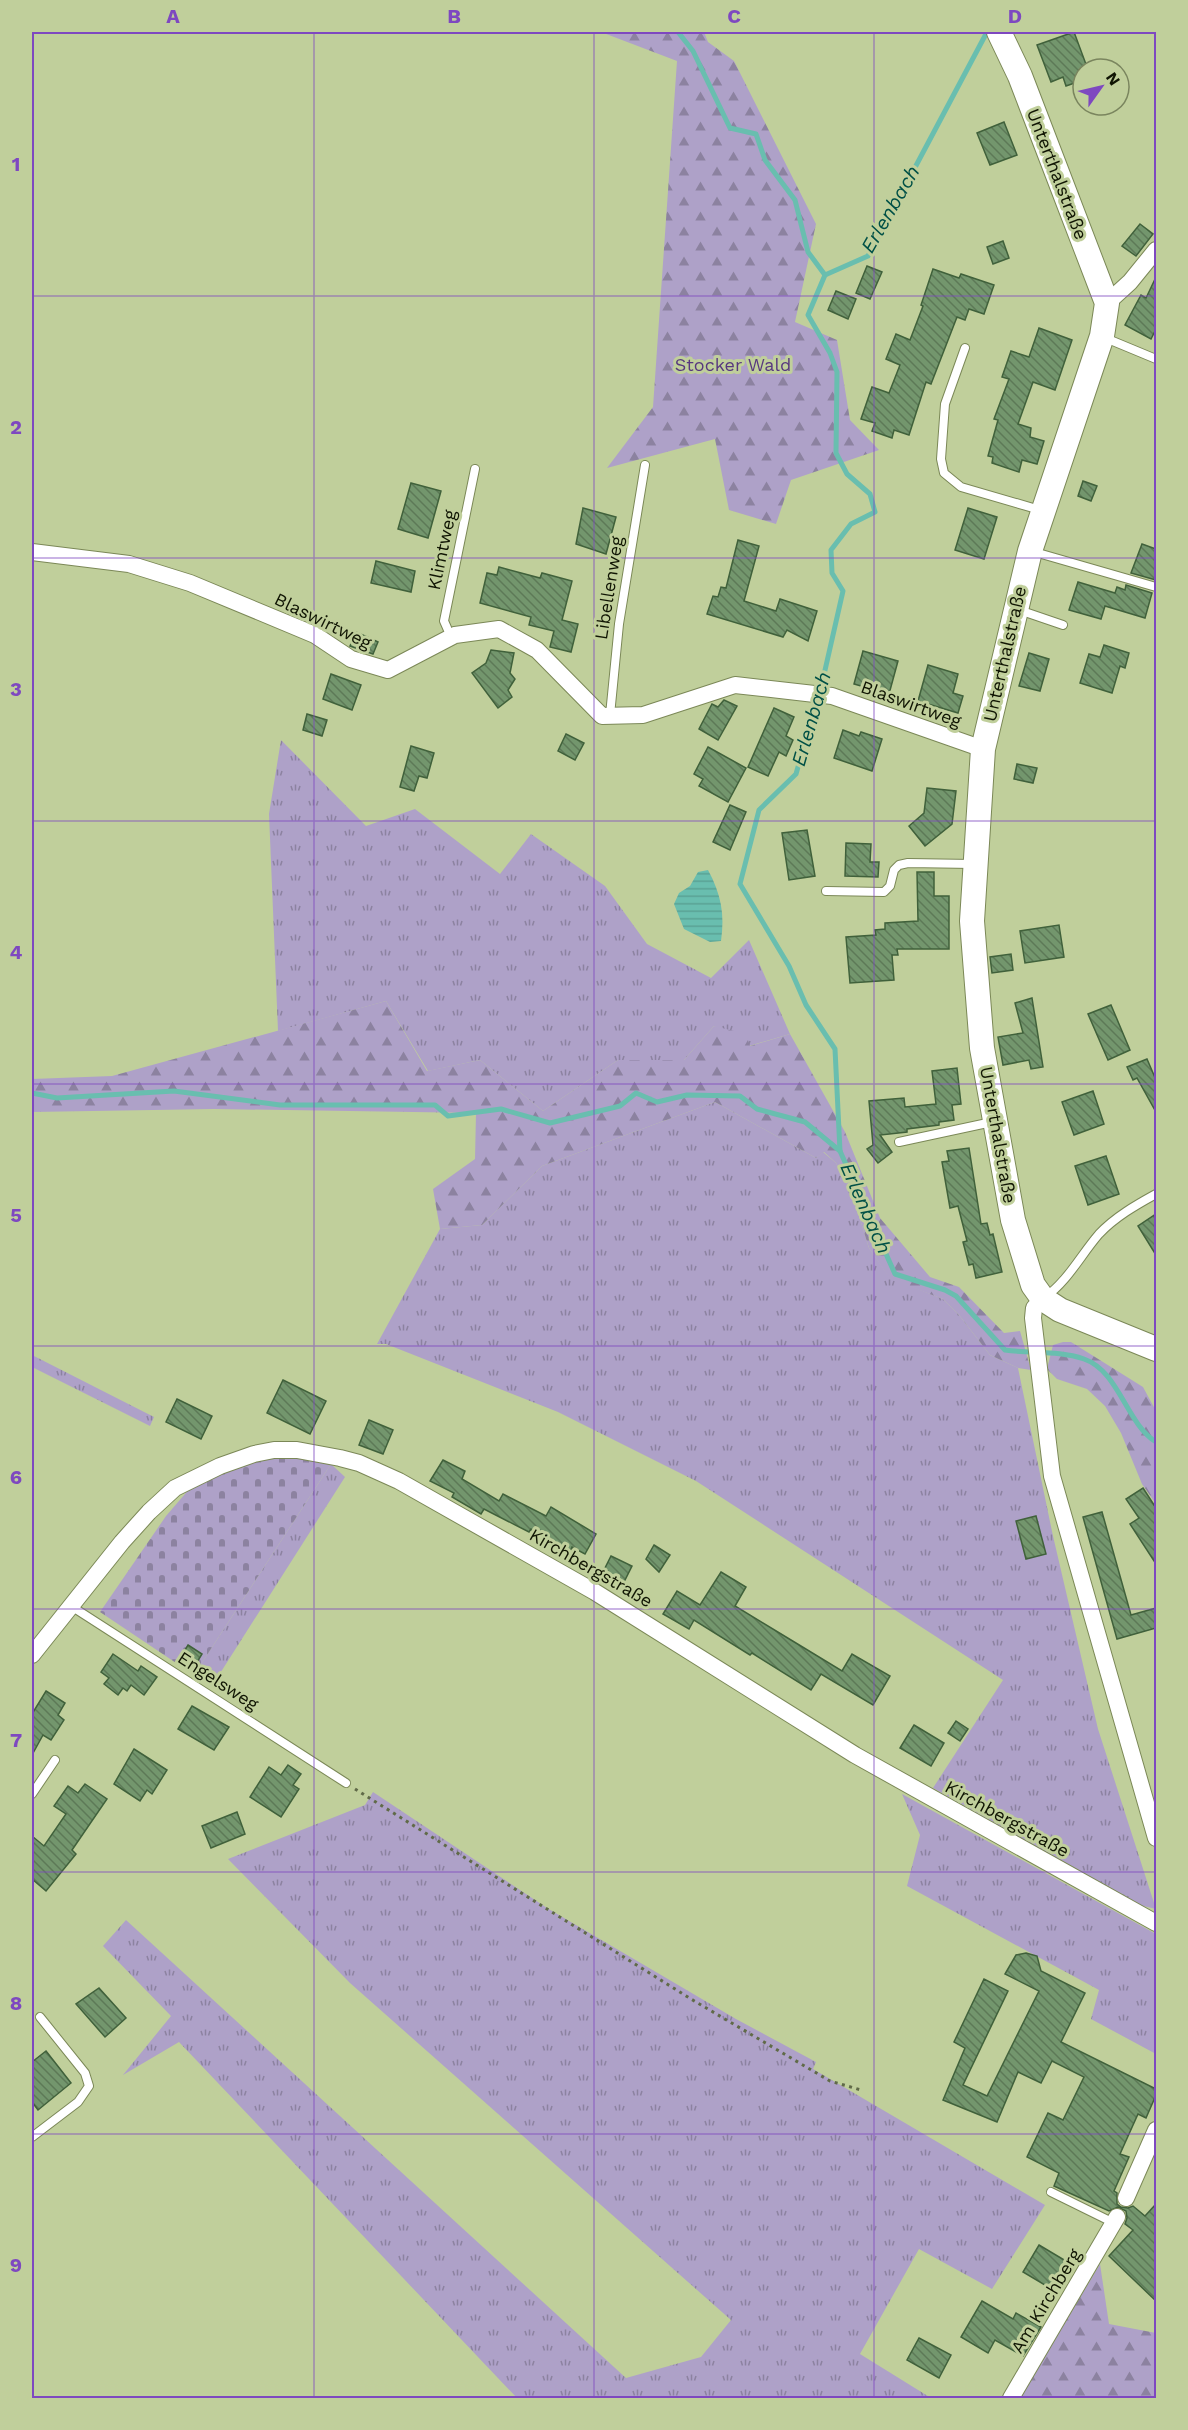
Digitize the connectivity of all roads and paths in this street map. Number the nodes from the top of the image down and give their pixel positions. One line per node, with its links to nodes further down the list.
1 (1004, 35): 3 (street, Unterthalstraße)
2 (1156, 250): 3 (street)
3 (1107, 303): 4 (street, Unterthalstraße)
4 (1102, 336): 6 (lane); 9 (street, Unterthalstraße)
5 (965, 348): 9 (lane)
6 (1156, 359)
7 (645, 465): 16 (lane, Libellenweg)
8 (475, 469): 15 (lane, Klimtweg)
9 (1042, 511): 10 (street, Unterthalstraße)
10 (1030, 551): 12 (lane); 13 (street, Unterthalstraße)
11 (32, 552): 15 (street, Blaswirtweg)
12 (1156, 587)
13 (1016, 609): 14 (lane); 17 (street, Unterthalstraße)
14 (1063, 625)
15 (451, 637): 16 (street, Blaswirtweg)
16 (610, 715): 17 (street, Blaswirtweg)
17 (982, 749): 18 (street, Unterthalstraße)
18 (974, 864): 19 (lane); 20 (street, Unterthalstraße)
19 (826, 891)
20 (995, 1121): 21 (lane); 23 (street, Unterthalstraße)
21 (899, 1142)
22 (1156, 1194): 23 (lane)
23 (1043, 1299): 24 (street); 30 (street)
24 (1156, 1349)
25 (71, 1606): 26 (street, Kirchbergstraße); 28 (lane, Engelsweg); 31 (street, Kirchbergstraße)
26 (34, 1648)
27 (55, 1760): 29 (lane)
28 (346, 1783): 33 (path)
29 (32, 1794)
30 (1156, 1838)
31 (1156, 1923)
32 (40, 2017): 35 (lane)
33 (861, 2090)
34 (1156, 2130): 37 (street)
35 (32, 2137)
36 (1051, 2192): 38 (lane, Am Kirchberg)
37 (1126, 2198)
38 (1115, 2220): 39 (street, Am Kirchberg)
39 (1011, 2398)

